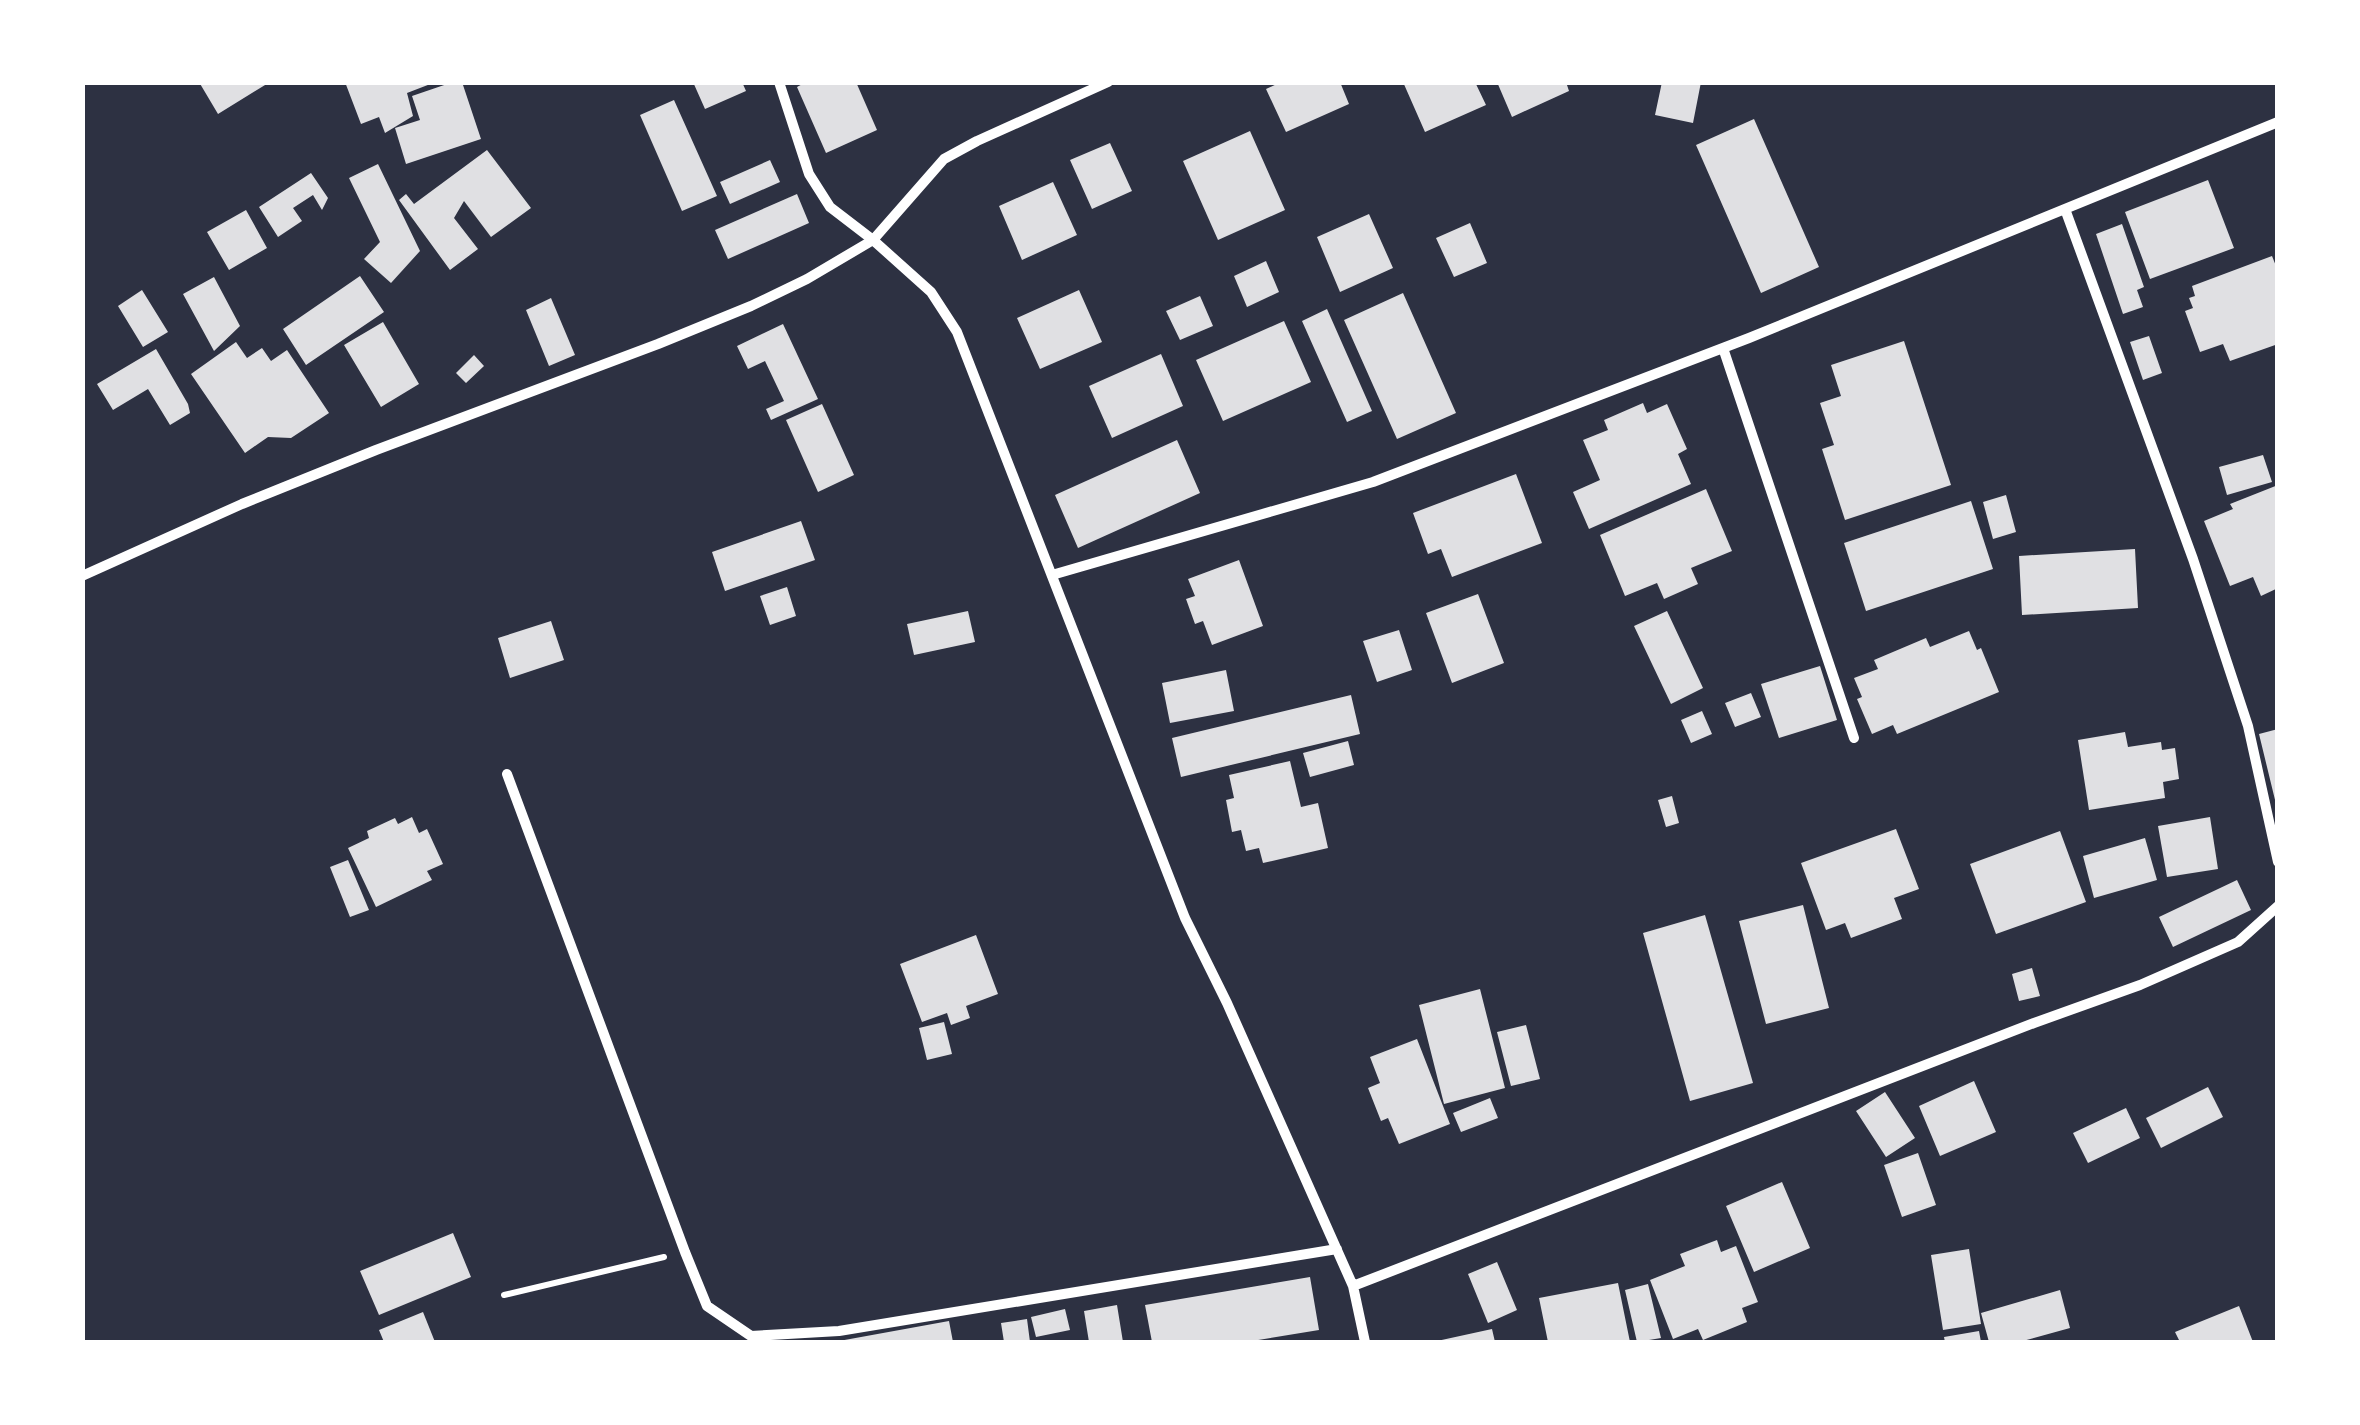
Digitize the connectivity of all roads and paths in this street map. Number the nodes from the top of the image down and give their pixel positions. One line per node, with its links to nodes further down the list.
1 (779, 82): 5 (street)
2 (1108, 82): 5 (street)
3 (2278, 122): 4 (street)
4 (2065, 209): 6 (street); 11 (street)
5 (872, 240): 7 (street); 8 (street)
6 (1724, 348): 7 (street); 9 (street)
7 (1052, 575): 13 (street)
8 (82, 576)
9 (1854, 738)
10 (507, 774): 14 (street)
11 (2278, 862)
12 (2278, 906): 15 (street)
13 (1337, 1249): 14 (street); 15 (street)
14 (685, 1252): 16 (path)
15 (1353, 1286): 17 (street)
16 (504, 1295)
17 (1366, 1342)

